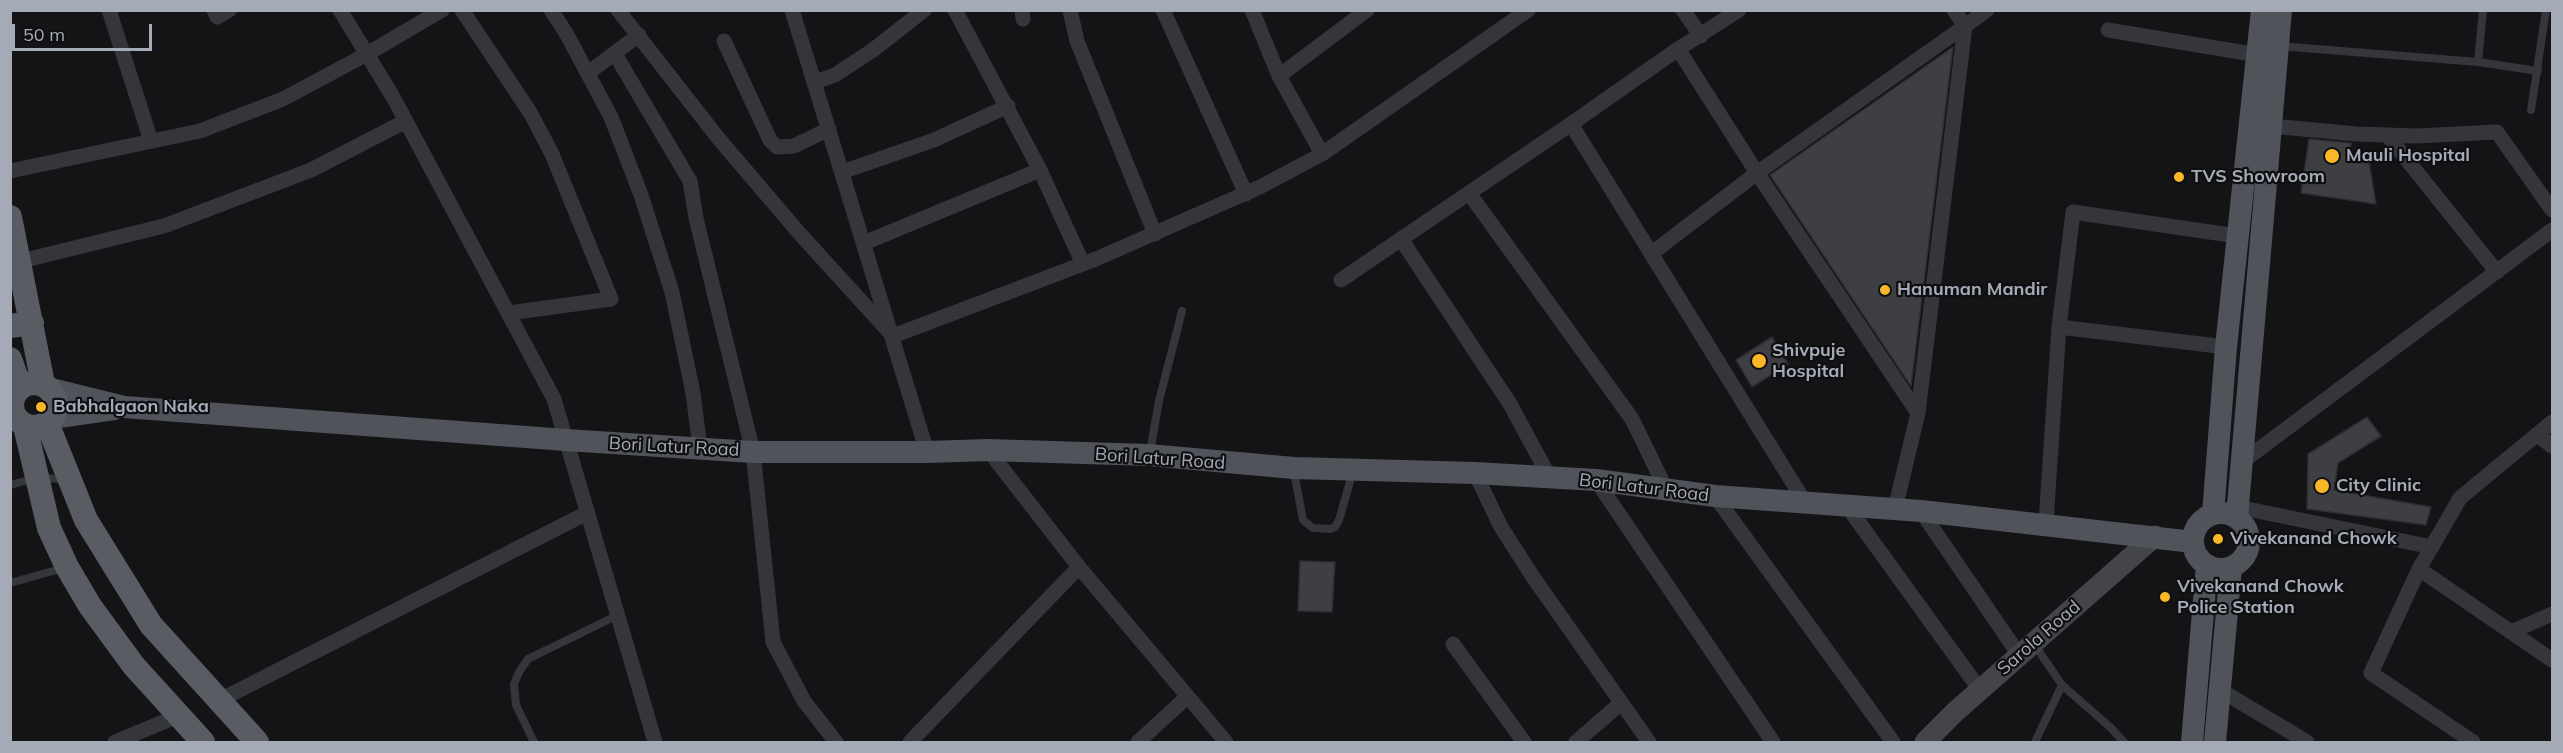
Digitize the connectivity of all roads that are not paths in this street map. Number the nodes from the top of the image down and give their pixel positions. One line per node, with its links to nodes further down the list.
1 (109, 10): 46 (street)
2 (214, 10): 3 (street)
3 (229, 10)
4 (340, 10): 32 (street)
5 (442, 10): 32 (street)
6 (462, 10): 67 (street)
7 (551, 10): 36 (street)
8 (618, 10): 27 (street)
9 (792, 10): 38 (street)
10 (924, 10): 38 (street)
11 (955, 10): 39 (street)
12 (1070, 10): 57 (street)
13 (1162, 10): 53 (street)
14 (1252, 10): 37 (street)
15 (1367, 10): 37 (street)
16 (1528, 10): 47 (street)
17 (1683, 10): 28 (street)
18 (1739, 10): 28 (street)
19 (1954, 10): 25 (street)
20 (1987, 10): 25 (street)
21 (2262, 10): 31 (main road)
22 (2281, 10): 31 (main road)
23 (2483, 10): 34 (lane)
24 (2546, 10): 35 (lane)
25 (1965, 26): 51 (street); 75 (street)
26 (2108, 30): 31 (street)
27 (639, 35): 33 (street); 70 (street)
28 (1701, 36): 30 (street)
29 (724, 41): 44 (street)
30 (1678, 49): 42 (street); 51 (street)
31 (2268, 50): 34 (lane); 43 (main road); 58 (main road)
32 (367, 54): 41 (street); 46 (street)
33 (615, 54): 36 (street); 83 (street)
34 (2478, 62): 35 (lane)
35 (2538, 71): 40 (lane)
36 (588, 73): 81 (street)
37 (1279, 76): 47 (street)
38 (815, 82): 44 (street)
39 (1008, 106): 48 (street); 50 (street)
40 (2531, 110)
41 (406, 121): 62 (street); 67 (street)
42 (1571, 124): 52 (street); 61 (street)
43 (2271, 126): 45 (street); 86 (main road)
44 (830, 129): 50 (street)
45 (2387, 135): 54 (street); 64 (street)
46 (151, 141): 49 (street)
47 (1322, 154): 53 (street)
48 (1040, 170): 60 (street); 63 (street)
49 (10, 171)
50 (842, 172): 60 (street)
51 (1757, 173): 61 (street); 75 (street)
52 (1469, 193): 59 (street); 95 (street)
53 (1246, 194): 57 (street)
54 (2553, 210)
55 (10, 217): 62 (highway)
56 (2553, 231): 64 (street)
57 (1155, 234): 63 (street)
58 (2237, 236): 69 (street); 71 (main road)
59 (1401, 239): 65 (street); 91 (street)
60 (864, 243): 70 (street)
61 (1652, 253): 97 (street)
62 (21, 261): 68 (highway)
63 (1083, 264): 70 (street)
64 (2497, 272): 86 (street)
65 (1341, 280)
66 (1182, 310): 85 (lane)
67 (508, 313): 79 (street)
68 (21, 324): 73 (highway)
69 (2059, 327): 71 (street); 104 (street)
70 (893, 336): 84 (street)
71 (2226, 347): 103 (main road)
72 (10, 359): 73 (highway)
73 (28, 388): 74 (main road, Bori Latur Road); 76 (highway); 76 (highway)
74 (124, 407): 76 (main road, Bori Latur Road); 79 (main road, Bori Latur Road)
75 (1918, 414): 99 (street)
76 (30, 421): 90 (highway); 92 (highway)
77 (2553, 422): 78 (street)
78 (2538, 435): 80 (street); 107 (street)
79 (566, 440): 81 (main road, Bori Latur Road); 102 (street)
80 (2553, 447)
81 (700, 448): 83 (main road, Bori Latur Road)
82 (988, 450): 84 (main road, Bori Latur Road); 85 (main road, Bori Latur Road); 110 (street)
83 (753, 452): 84 (main road, Bori Latur Road); 132 (street)
84 (927, 452)
85 (1149, 455): 87 (main road, Bori Latur Road)
86 (2242, 462): 101 (main road)
87 (1294, 468): 88 (main road, Bori Latur Road); 88 (lane)
88 (1353, 470): 89 (main road, Bori Latur Road)
89 (1474, 473): 91 (main road, Bori Latur Road); 125 (street)
90 (36, 478): 92 (lane); 94 (lane); 109 (highway)
91 (1550, 478): 93 (main road, Bori Latur Road)
92 (68, 479): 124 (highway)
93 (1596, 480): 95 (main road, Bori Latur Road); 139 (street)
94 (10, 485)
95 (1667, 490): 96 (main road, Bori Latur Road)
96 (1715, 496): 97 (main road, Bori Latur Road); 140 (street)
97 (1806, 504): 98 (main road, Bori Latur Road)
98 (1847, 506): 99 (main road, Bori Latur Road); 121 (street)
99 (1895, 509): 100 (main road, Bori Latur Road)
100 (1921, 511): 104 (main road, Bori Latur Road); 118 (street)
101 (2237, 512): 103 (main road); 107 (street); 111 (main road)
102 (587, 513): 115 (street); 124 (street)
103 (2213, 514): 106 (main road)
104 (2046, 523): 105 (main road, Bori Latur Road)
105 (2155, 536): 106 (main road, Bori Latur Road); 118 (main road, Sarola Road)
106 (2193, 542): 108 (main road)
107 (2432, 547): 112 (street)
108 (2207, 565): 111 (main road); 144 (main road)
109 (67, 567): 113 (lane); 126 (highway)
110 (1079, 567): 123 (street); 133 (street)
111 (2231, 568): 122 (main road)
112 (2419, 570): 116 (street); 147 (street)
113 (10, 583)
114 (2553, 614): 116 (street)
115 (618, 615): 130 (lane); 131 (street)
116 (2511, 632): 119 (street)
117 (1453, 644): 136 (street)
118 (2026, 649): 120 (lane); 121 (main road, Sarola Road)
119 (2553, 660)
120 (2061, 685): 142 (lane); 143 (lane)
121 (1980, 690): 141 (main road, Sarola Road)
122 (2220, 690): 145 (main road); 146 (street)
123 (1187, 697): 134 (street); 135 (street)
124 (218, 701): 129 (highway)
125 (1621, 703): 137 (street); 138 (street)
126 (178, 716): 127 (street); 128 (highway)
127 (116, 742)
128 (203, 742)
129 (257, 742)
130 (534, 742)
131 (655, 742)
132 (836, 742)
133 (910, 742)
134 (1138, 742)
135 (1226, 742)
136 (1524, 742)
137 (1576, 742)
138 (1649, 742)
139 (1773, 742)
140 (1893, 742)
141 (1924, 742)
142 (2035, 742)
143 (2124, 742)
144 (2192, 742)
145 (2215, 742)
146 (2307, 742)
147 (2472, 742)

